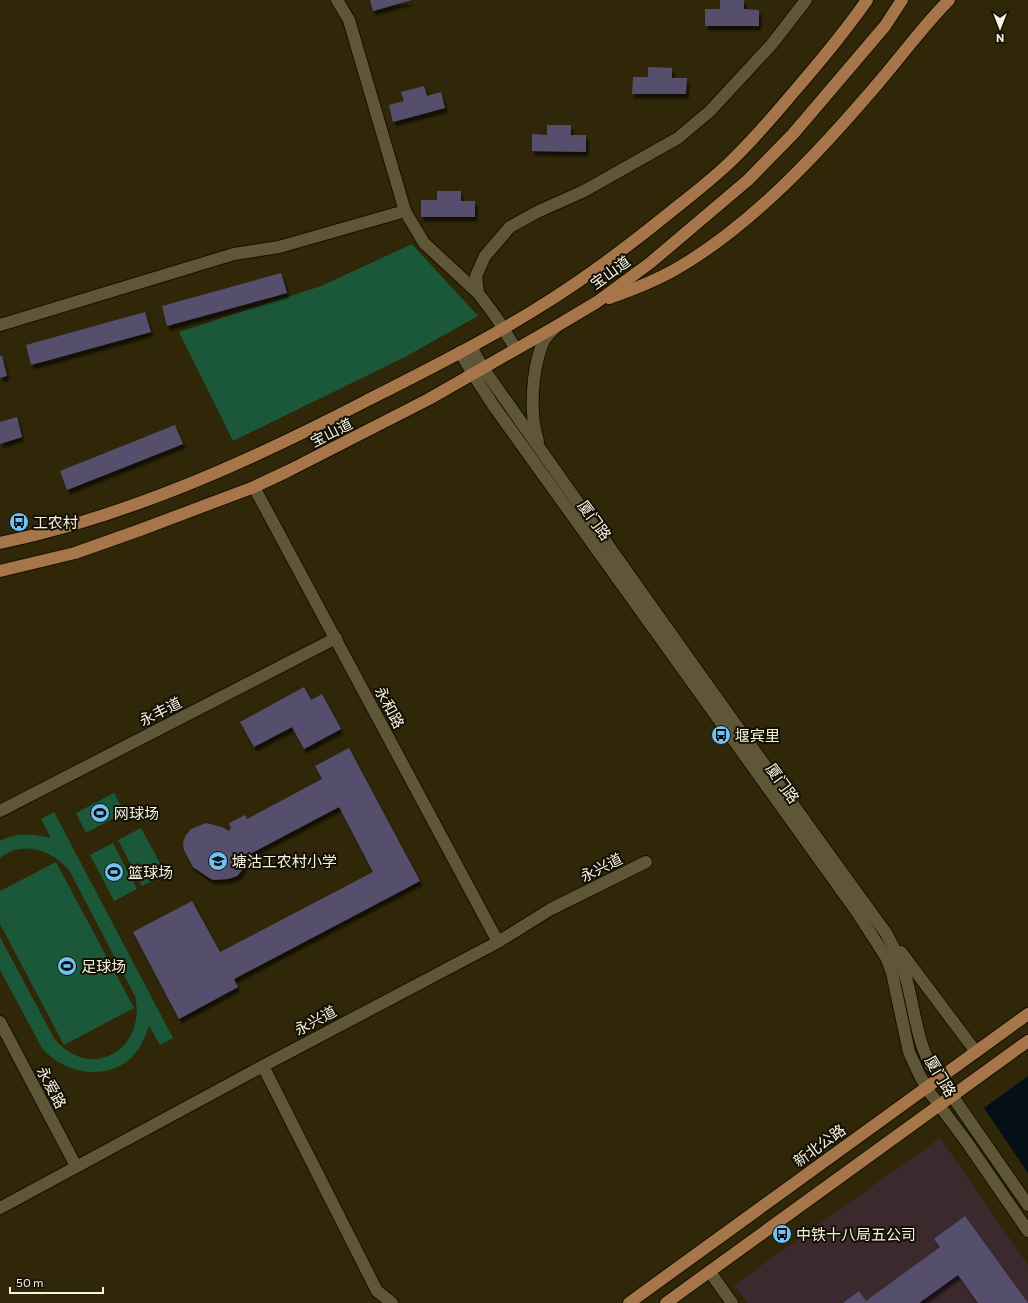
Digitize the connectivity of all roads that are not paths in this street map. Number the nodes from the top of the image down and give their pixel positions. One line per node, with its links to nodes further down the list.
1 (337, 0): 7 (street)
2 (343, 0): 7 (street)
3 (806, 0): 9 (street)
4 (867, 0): 13 (main road, 宝山道)
5 (902, 0): 10 (main road, 宝山道)
6 (949, 0): 10 (main road)
7 (349, 20): 8 (street)
8 (405, 211): 9 (street); 11 (street)
9 (478, 293): 13 (street)
10 (597, 302): 12 (main road, 宝山道)
11 (0, 325)
12 (555, 327): 14 (main road, 宝山道); 17 (street)
13 (503, 329): 14 (street); 15 (main road, 宝山道)
14 (516, 349): 16 (main road, 宝山道)
15 (466, 350): 16 (street, 厦门路); 19 (main road, 宝山道)
16 (478, 371): 17 (street, 厦门路); 18 (main road, 宝山道); 32 (street, 厦门路)
17 (542, 452): 24 (street, 厦门路)
18 (254, 487): 20 (main road, 宝山道); 21 (street, 永和路)
19 (0, 543)
20 (0, 571)
21 (336, 638): 22 (street, 永丰道); 25 (street, 永和路)
22 (0, 811)
23 (646, 862): 25 (street, 永兴道)
24 (886, 933): 29 (street); 31 (street, 厦门路)
25 (498, 942): 30 (street, 永兴道)
26 (1028, 1014): 29 (main road, 新北公路)
27 (0, 1022): 35 (street, 永爱路)
28 (1028, 1041): 33 (main road)
29 (976, 1052): 31 (main road, 新北公路)
30 (263, 1066): 35 (street, 永兴道); 40 (street)
31 (939, 1078): 32 (main road, 新北公路); 33 (street, 厦门路)
32 (926, 1088): 34 (street, 厦门路); 41 (main road, 新北公路)
33 (952, 1096): 34 (main road); 36 (street, 厦门路)
34 (939, 1105): 38 (street, 厦门路); 39 (main road)
35 (76, 1166): 37 (street, 永兴道)
36 (1028, 1205)
37 (0, 1208)
38 (1028, 1231)
39 (710, 1272): 42 (main road); 43 (street)
40 (392, 1303)
41 (629, 1303)
42 (666, 1303)
43 (732, 1303)

